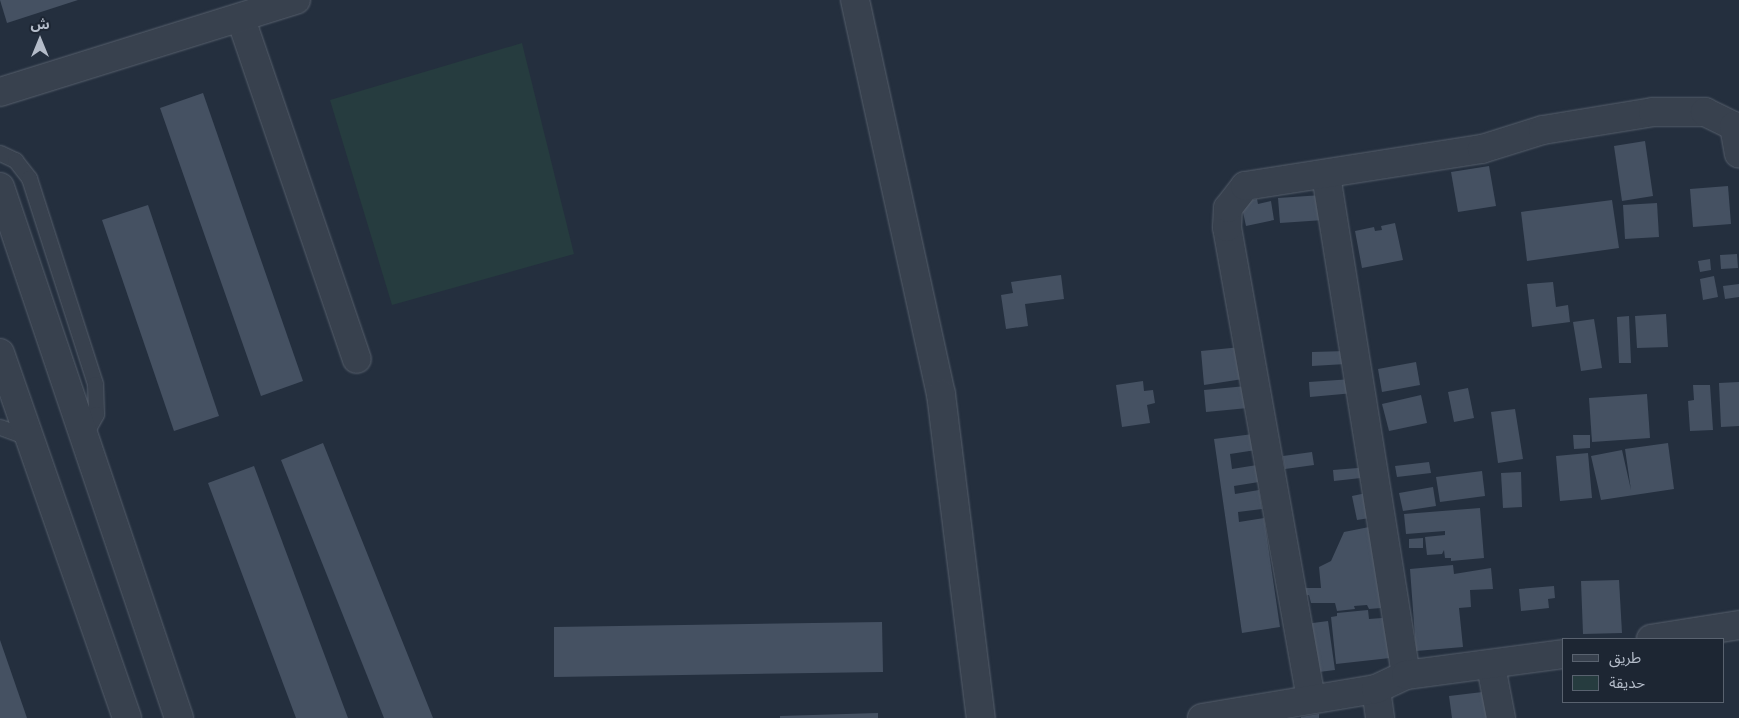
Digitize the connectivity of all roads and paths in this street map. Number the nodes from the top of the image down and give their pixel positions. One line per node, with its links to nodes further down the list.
1 (296, 0): 3 (street)
2 (855, 0): 24 (street)
3 (240, 19): 4 (street); 10 (street)
4 (0, 92)
5 (0, 153): 12 (lane)
6 (1739, 154): 7 (street)
7 (1326, 175): 18 (street); 20 (street)
8 (0, 188): 12 (street)
9 (0, 352): 13 (street)
10 (357, 359)
11 (0, 427): 13 (lane)
12 (84, 436): 23 (street)
13 (30, 438): 22 (street)
14 (1739, 625): 15 (street)
15 (1657, 638)
16 (1562, 654): 17 (street)
17 (1491, 666): 18 (street); 27 (street)
18 (1406, 675): 19 (street)
19 (1376, 689): 20 (street); 26 (street)
20 (1311, 699): 21 (street)
21 (1246, 714): 25 (street)
22 (127, 718)
23 (179, 718)
24 (981, 718)
25 (1202, 718)
26 (1380, 718)
27 (1501, 718)

